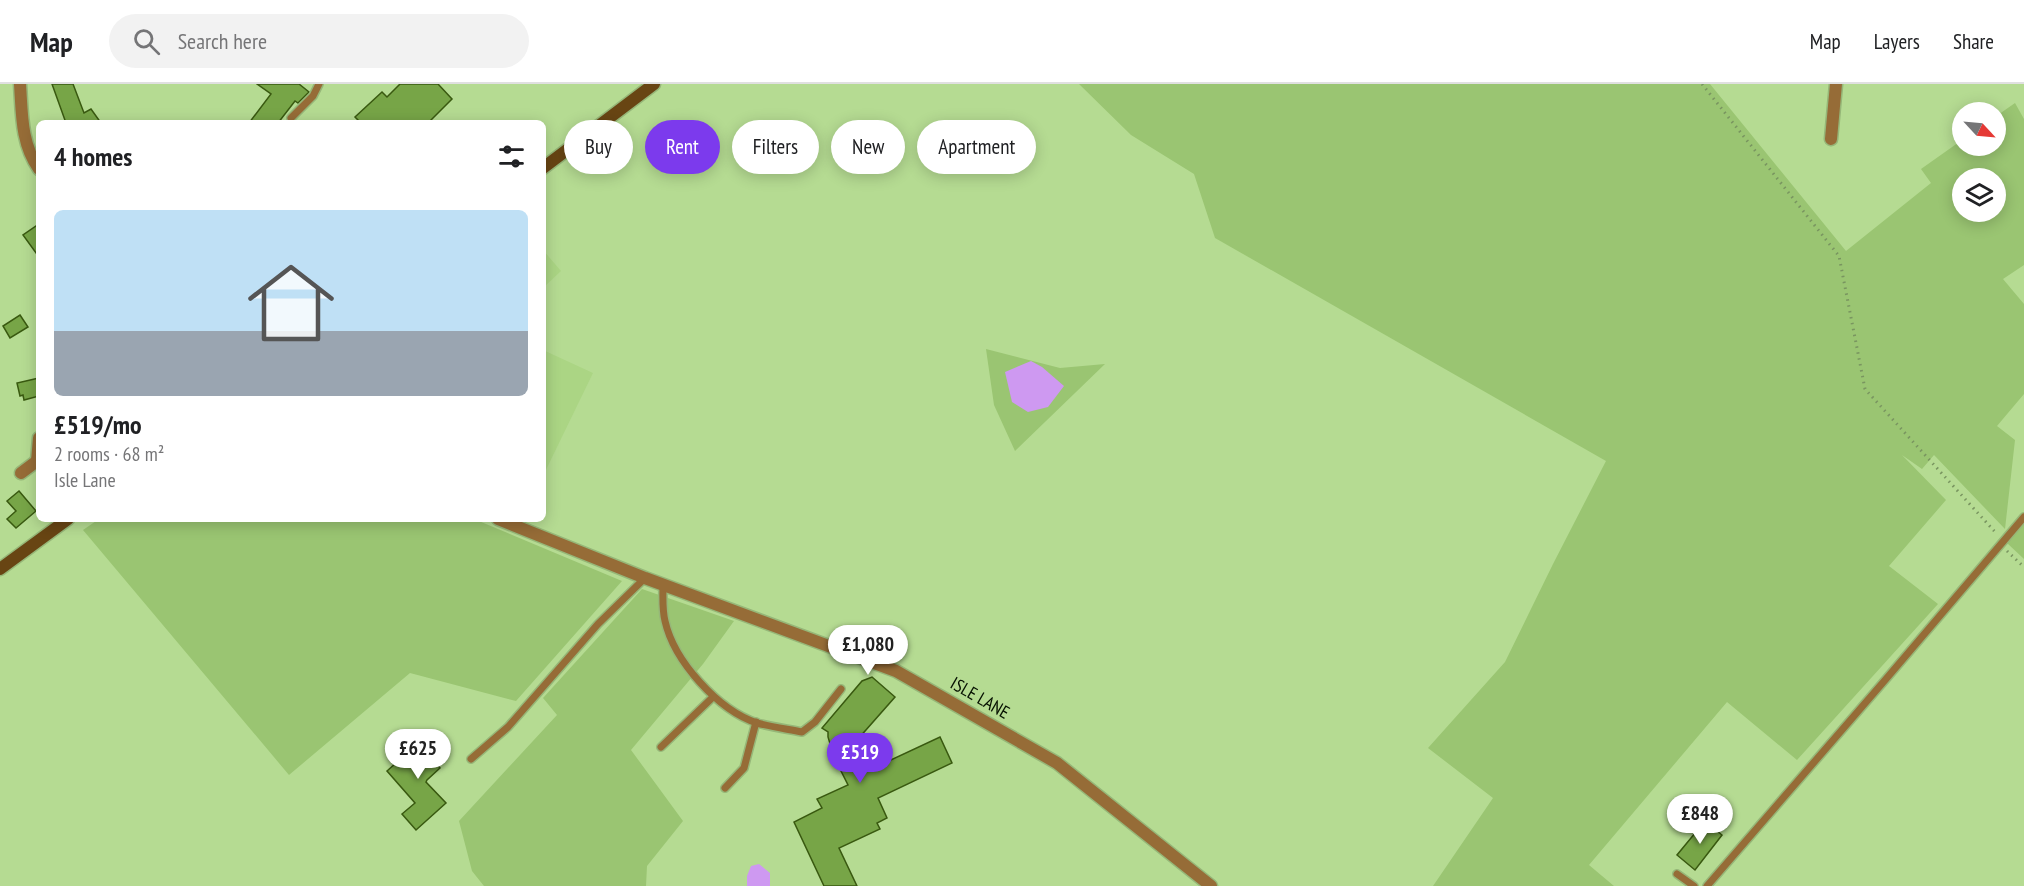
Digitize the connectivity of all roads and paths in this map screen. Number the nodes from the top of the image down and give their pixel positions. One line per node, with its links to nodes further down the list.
1 (20, 84): 8 (street)
2 (319, 84): 6 (lane)
3 (654, 84): 9 (main road)
4 (1702, 84): 15 (path)
5 (1836, 84): 7 (street)
6 (291, 118)
7 (1831, 139)
8 (36, 163)
9 (546, 166)
10 (36, 464): 11 (street)
11 (21, 473)
12 (2024, 517): 15 (lane)
13 (64, 522): 18 (main road)
14 (505, 522): 19 (street, ISLE LANE)
15 (2001, 545): 30 (lane)
16 (2007, 551): 17 (path)
17 (2024, 567)
18 (0, 569)
19 (645, 578): 20 (street, ISLE LANE); 25 (lane)
20 (663, 584): 22 (lane); 28 (street, ISLE LANE)
21 (841, 689): 23 (lane)
22 (713, 697): 23 (lane); 24 (lane)
23 (756, 722): 26 (lane)
24 (661, 747)
25 (471, 759)
26 (725, 788)
27 (1677, 874): 29 (lane)
28 (1211, 886)
29 (1694, 886)
30 (1707, 886)

